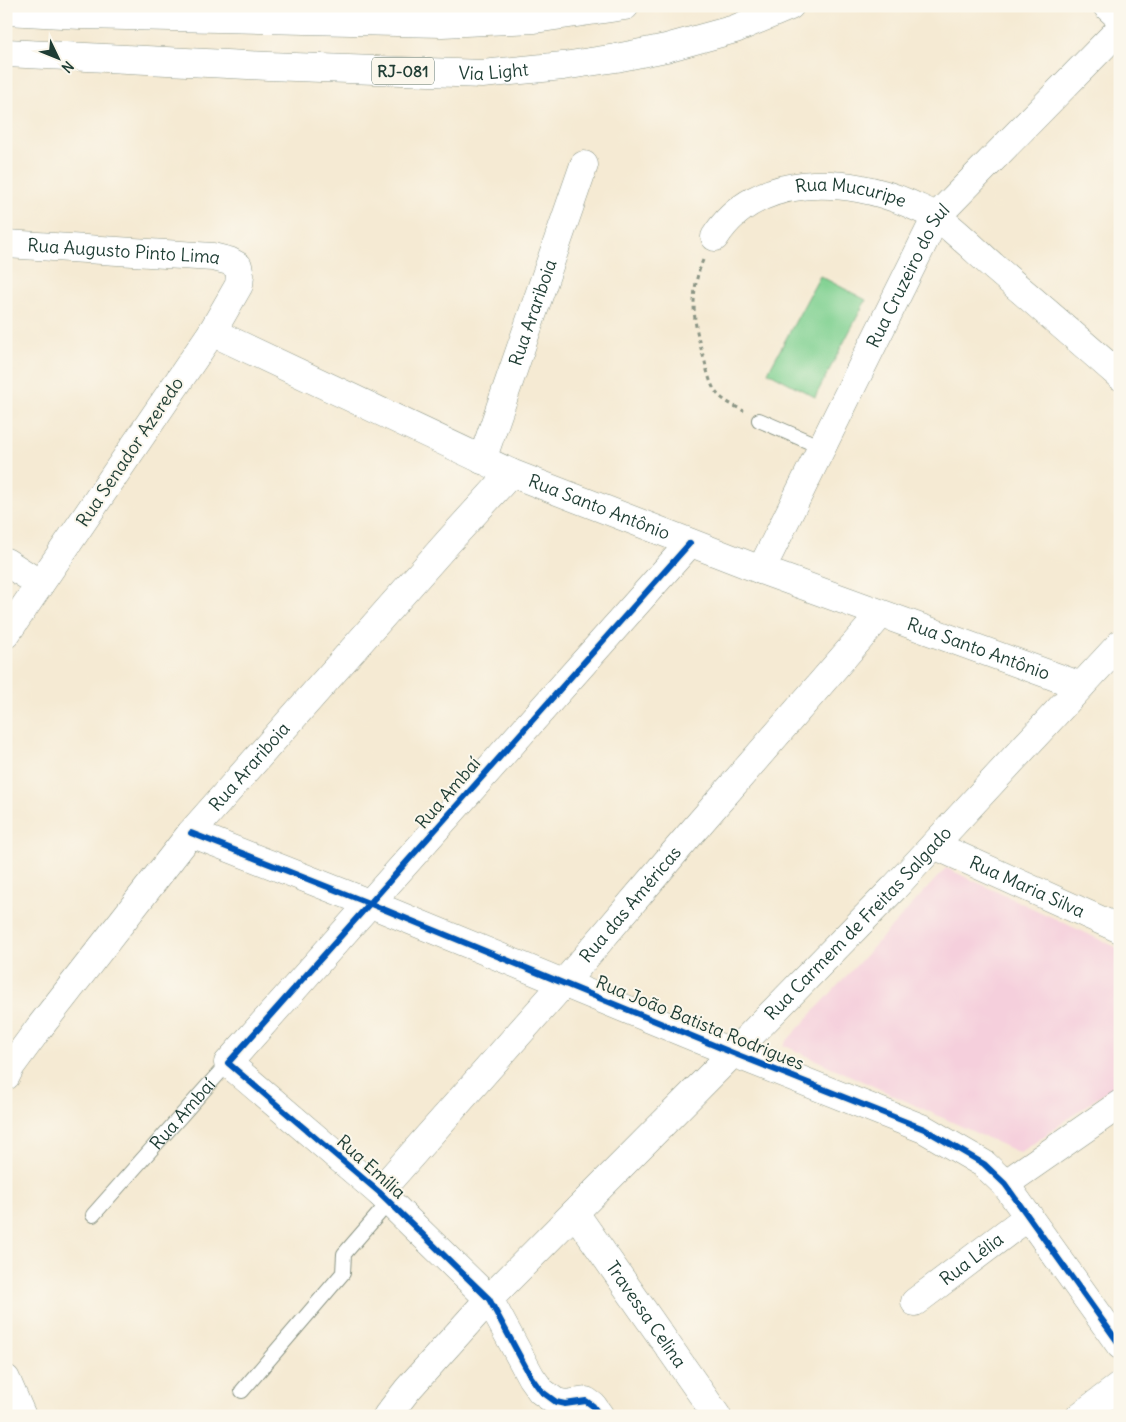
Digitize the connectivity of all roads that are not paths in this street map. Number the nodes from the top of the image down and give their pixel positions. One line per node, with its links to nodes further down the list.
1 (625, 6): 4 (street)
2 (790, 6): 7 (street, Via Light / RJ-081)
3 (1107, 6): 5 (street)
4 (6, 11)
5 (1120, 18)
6 (1120, 29): 9 (street, Rua Cruzeiro do Sul)
7 (6, 53)
8 (584, 165): 17 (street, Rua Arariboia)
9 (936, 217): 10 (street, Rua Mucuripe); 14 (street, Rua Mucuripe); 16 (street, Rua Cruzeiro do Sul)
10 (715, 237)
11 (6, 244): 12 (street, Rua Augusto Pinto Lima)
12 (238, 266): 13 (street, Rua Senador Azeredo)
13 (212, 332): 17 (street, Rua Santo Antônio); 22 (street, Rua Senador Azeredo)
14 (1120, 376)
15 (759, 420): 16 (lane)
16 (821, 447): 21 (street, Rua Cruzeiro do Sul)
17 (482, 460): 18 (street, Rua Santo Antônio)
18 (511, 473): 19 (street, Rua Santo Antônio); 27 (street, Rua Arariboia)
19 (690, 543): 21 (street, Rua Santo Antônio); 29 (street, Rua Ambaí)
20 (6, 562): 22 (street)
21 (761, 570): 23 (street, Rua Santo Antônio)
22 (40, 584): 24 (street, Rua Senador Azeredo)
23 (881, 614): 26 (street, Rua Santo Antônio); 31 (street, Rua das Américas)
24 (6, 634)
25 (1120, 644): 26 (street, Rua Carmem de Freitas Salgado)
26 (1080, 686): 28 (street, Rua Carmem de Freitas Salgado)
27 (191, 832): 29 (street, Rua João Batista Rodrigues); 34 (street, Rua Arariboia)
28 (934, 845): 30 (street, Rua Maria Silva); 32 (street, Rua Carmem de Freitas Salgado)
29 (371, 904): 31 (street, Rua João Batista Rodrigues); 33 (street, Rua Ambaí)
30 (1120, 929)
31 (563, 984): 32 (street, Rua João Batista Rodrigues); 37 (street, Rua das Américas)
32 (733, 1053): 36 (street, Rua João Batista Rodrigues); 38 (street, Rua Carmem de Freitas Salgado)
33 (228, 1063): 37 (street, Rua Emília); 39 (lane, Rua Ambaí)
34 (6, 1076)
35 (1120, 1104): 36 (street)
36 (1005, 1184): 40 (street, Rua João Batista Rodrigues)
37 (384, 1197): 41 (street, Rua Emília); 46 (lane)
38 (575, 1213): 41 (street, Rua Carmem de Freitas Salgado); 50 (street, Travessa Celina)
39 (93, 1215)
40 (1029, 1216): 42 (street, Rua Lélia); 43 (street, Rua João Batista Rodrigues)
41 (489, 1299): 48 (street, Rua Carmem de Freitas Salgado); 49 (street, Rua Emília)
42 (915, 1302)
43 (1120, 1345)
44 (6, 1379): 47 (street)
45 (1120, 1386): 51 (street)
46 (242, 1391)
47 (22, 1416)
48 (387, 1416)
49 (600, 1416)
50 (717, 1416)
51 (1080, 1416)

